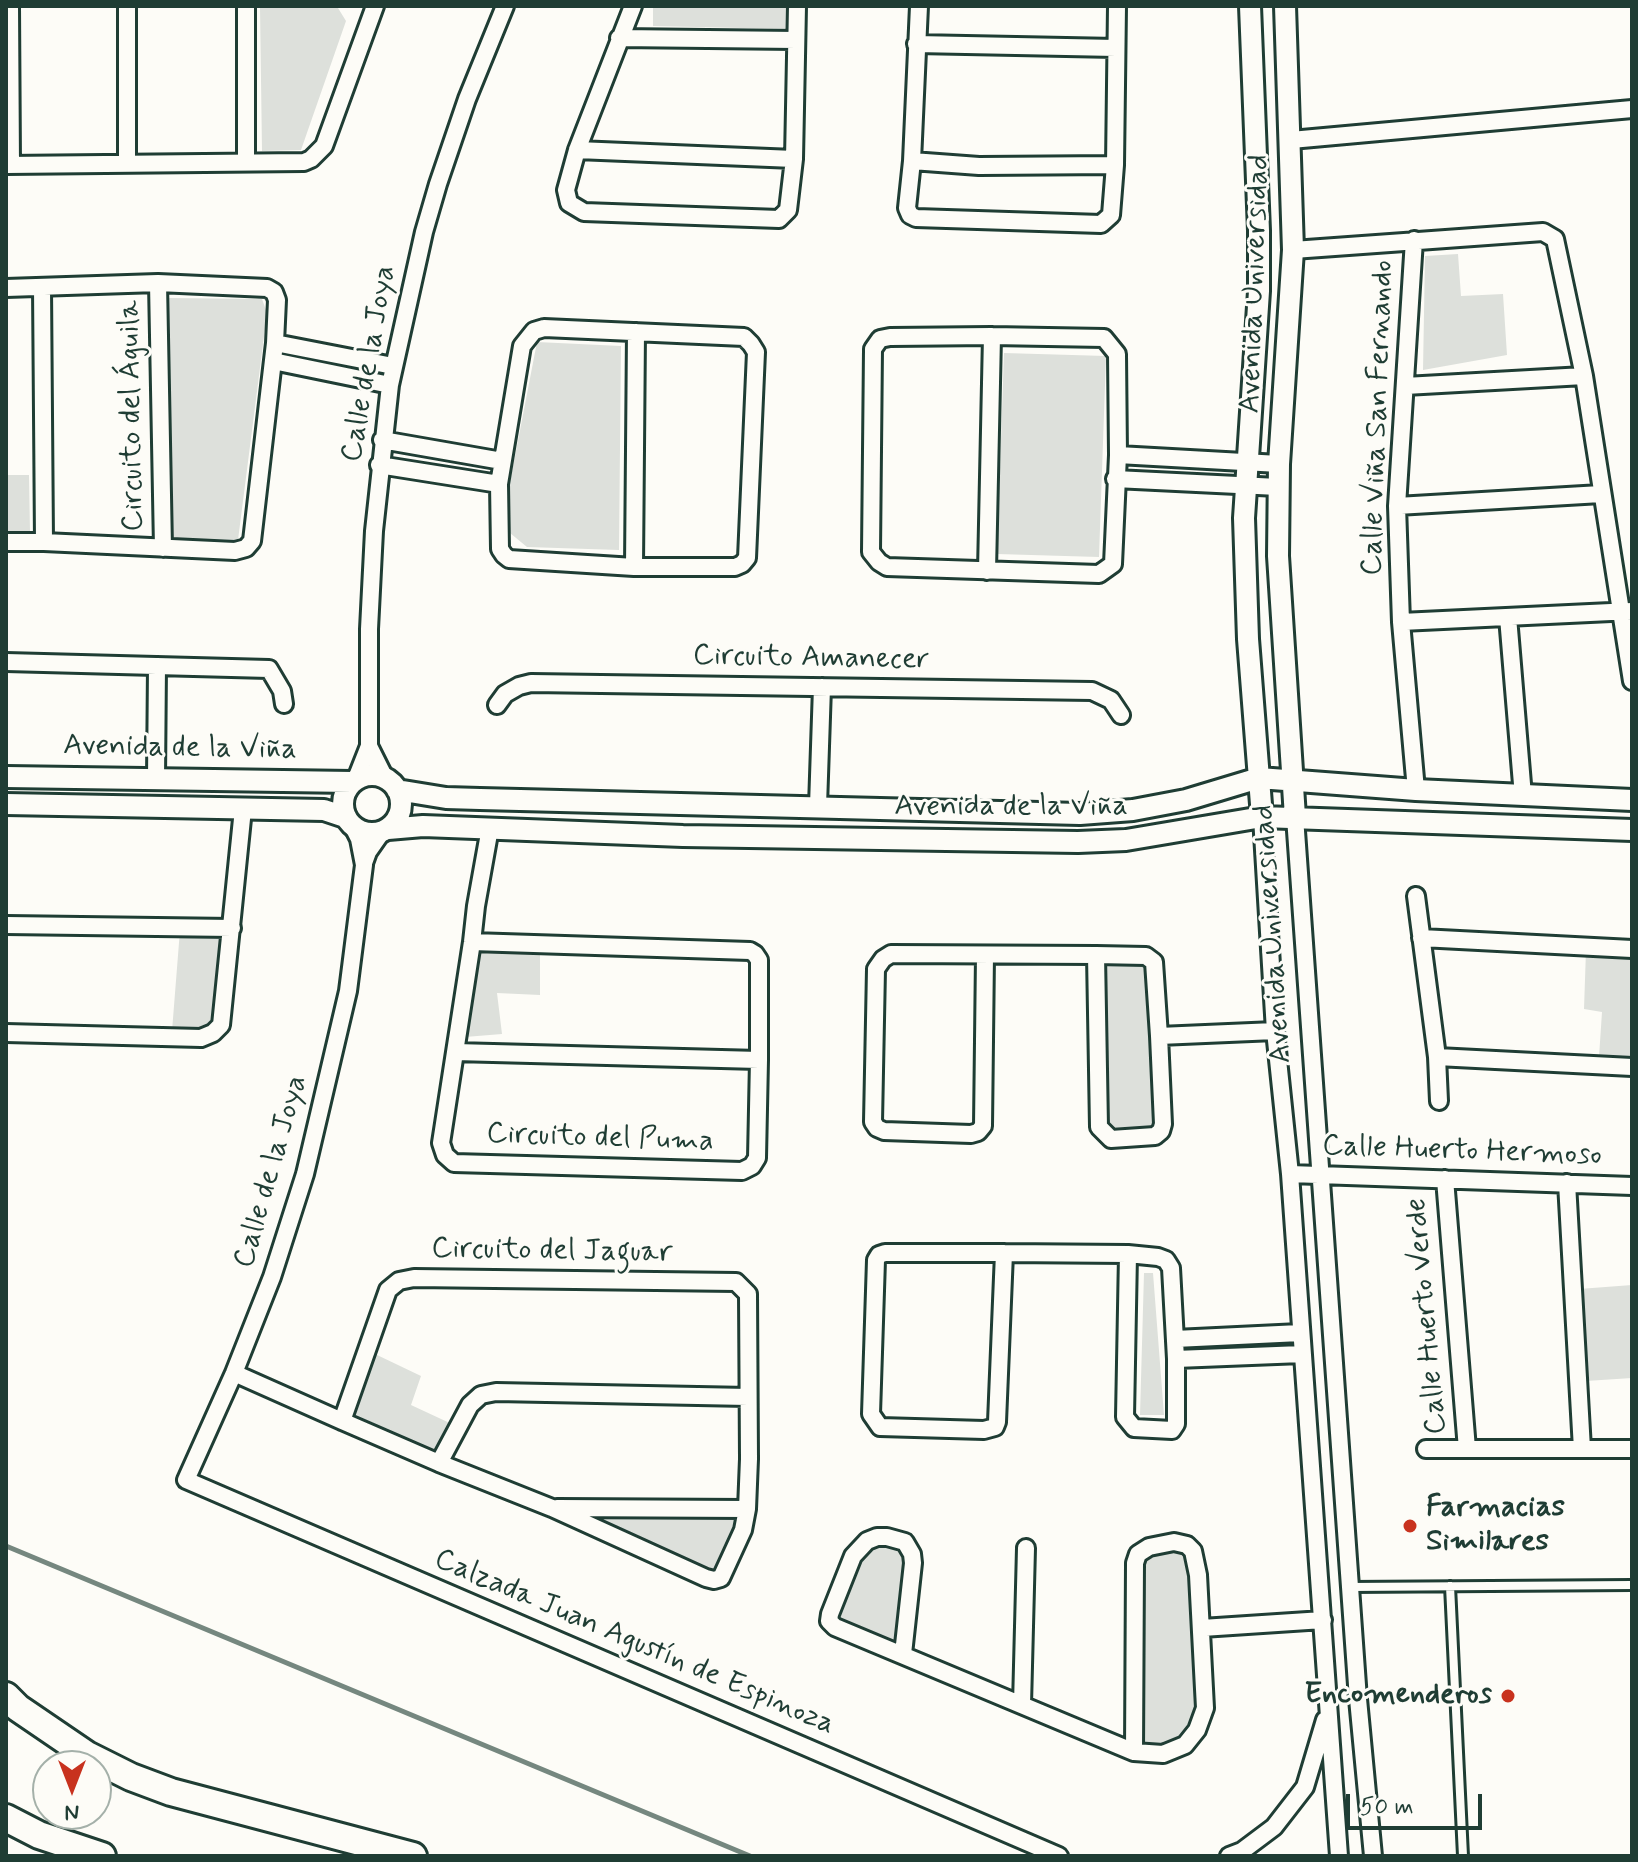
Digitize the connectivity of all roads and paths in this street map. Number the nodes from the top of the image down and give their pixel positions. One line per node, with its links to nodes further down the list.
1 (10, 6): 23 (street)
2 (127, 6): 22 (street)
3 (246, 6): 21 (street)
4 (375, 6): 21 (street)
5 (505, 6): 34 (street, Calle de la Joya)
6 (633, 6): 12 (street)
7 (797, 6): 13 (street)
8 (919, 6): 14 (street)
9 (1117, 6): 15 (street)
10 (1250, 6): 41 (street, Avenida Universidad)
11 (1285, 6): 17 (street, Avenida Universidad)
12 (619, 38): 13 (street); 18 (street)
13 (796, 40): 19 (street)
14 (916, 44): 15 (street); 20 (street)
15 (1116, 48): 24 (street)
16 (1632, 109): 17 (street)
17 (1291, 140): 26 (street, Avenida Universidad)
18 (577, 150): 19 (street); 19 (street)
19 (794, 159)
20 (912, 161): 24 (street); 24 (street)
21 (246, 162): 22 (street)
22 (127, 164): 23 (street)
23 (8, 165)
24 (1115, 165)
25 (1414, 240): 26 (street); 35 (street); 37 (street, Calle Viña San Fernando)
26 (1293, 250): 42 (street, Avenida Universidad)
27 (158, 283): 28 (street, Circuito del Águila); 32 (street, Circuito del Águila); 52 (street, Circuito del Águila)
28 (42, 287): 29 (street, Circuito del Águila); 51 (street)
29 (6, 288)
30 (636, 332): 40 (street); 53 (street); 53 (street)
31 (992, 336): 39 (street); 54 (street); 54 (street)
32 (275, 343): 33 (street, Circuito del Águila); 34 (street)
33 (273, 361): 36 (street); 52 (street, Circuito del Águila)
34 (393, 366): 36 (street, Calle de la Joya)
35 (1584, 376): 37 (street); 48 (street)
36 (390, 385): 38 (street, Calle de la Joya)
37 (1405, 386): 49 (street, Calle Viña San Fernando)
38 (382, 440): 40 (street); 43 (street, Calle de la Joya)
39 (1118, 455): 41 (street); 44 (street)
40 (502, 461): 45 (street)
41 (1246, 463): 42 (street); 46 (street, Avenida Universidad)
42 (1279, 464): 47 (street, Avenida Universidad)
43 (379, 465): 45 (street); 65 (street, Calle de la Joya)
44 (1115, 479): 46 (street); 54 (street)
45 (499, 484): 53 (street)
46 (1245, 485): 47 (street); 68 (street, Avenida Universidad)
47 (1278, 487): 71 (street, Avenida Universidad)
48 (1601, 494): 49 (street); 55 (street)
49 (1397, 506): 57 (street, Calle Viña San Fernando)
50 (6, 542): 51 (street, Circuito del Águila)
51 (44, 542): 52 (street, Circuito del Águila)
52 (163, 548)
53 (634, 567)
54 (987, 571)
55 (1626, 612): 56 (street); 60 (street)
56 (1508, 617): 57 (street); 74 (street)
57 (1401, 622): 73 (street, Calle Viña San Fernando)
58 (6, 662): 59 (street)
59 (157, 666): 62 (street); 69 (street)
60 (1632, 681)
61 (822, 687): 63 (street, Circuito Amanecer); 64 (street, Circuito Amanecer); 79 (street)
62 (284, 704)
63 (497, 705)
64 (1121, 715)
65 (369, 746): 70 (street, Calle de la Joya); 72 (street, Calle de la Joya)
66 (6, 777): 67 (street, Avenida de la Viña)
67 (57, 777): 69 (street, Avenida de la Viña); 78 (street)
68 (1259, 778): 71 (street, Avenida de la Viña); 81 (street, Avenida de la Viña); 82 (street, Avenida Universidad)
69 (156, 779): 70 (street, Avenida de la Viña)
70 (354, 780): 72 (street); 84 (street)
71 (1293, 781): 73 (street, Avenida de la Viña); 83 (street, Avenida Universidad)
72 (391, 784): 77 (street, Avenida de la Viña); 86 (street)
73 (1416, 790): 74 (street, Avenida de la Viña)
74 (1523, 796): 75 (street, Avenida de la Viña)
75 (1632, 800)
76 (6, 804): 78 (street, Avenida de la Viña)
77 (684, 804): 79 (street, Avenida de la Viña); 88 (street)
78 (57, 805): 80 (street, Avenida de la Viña)
79 (818, 806): 81 (street, Avenida de la Viña)
80 (243, 809): 84 (street, Avenida de la Viña); 93 (street)
81 (904, 809): 89 (street)
82 (1262, 817): 83 (street, Avenida de la Viña); 89 (street, Avenida de la Viña); 99 (street, Avenida Universidad)
83 (1295, 817): 87 (street, Avenida de la Viña); 108 (street, Avenida Universidad)
84 (349, 822): 86 (street); 90 (street, Calle de la Joya)
85 (490, 828): 86 (street, Avenida de la Viña); 88 (street, Avenida de la Viña); 95 (street, Circuito del Puma)
86 (385, 830): 90 (street, Calle de la Joya)
87 (1632, 830)
88 (683, 836): 89 (street, Avenida de la Viña)
89 (903, 839)
90 (364, 865): 118 (street, Calle de la Joya)
91 (1416, 896): 94 (street)
92 (6, 925): 93 (street)
93 (232, 928): 100 (street)
94 (1421, 938): 96 (street); 103 (street)
95 (472, 942): 102 (street, Circuito del Puma); 104 (street, Circuito del Puma)
96 (1632, 949)
97 (985, 955): 97 (street); 98 (street)
98 (1096, 955): 101 (street); 101 (street)
99 (1275, 1031): 101 (street); 107 (street, Avenida Universidad)
100 (6, 1033)
101 (1159, 1036)
102 (455, 1052): 104 (street); 104 (street, Circuito del Puma)
103 (1437, 1057): 105 (street); 106 (street)
104 (759, 1060)
105 (1632, 1067)
106 (1439, 1101)
107 (1290, 1174): 108 (street, Calle Huerto Hermoso); 114 (street, Avenida Universidad)
108 (1322, 1175): 109 (street, Calle Huerto Hermoso); 132 (street, Avenida Universidad)
109 (1445, 1179): 110 (street, Calle Huerto Hermoso); 122 (street, Calle Huerto Verde)
110 (1567, 1183): 111 (street, Calle Huerto Hermoso); 123 (street)
111 (1632, 1186)
112 (1004, 1253): 112 (street); 113 (street)
113 (1128, 1254): 115 (street); 117 (street)
114 (1300, 1333): 115 (street); 116 (street, Avenida Universidad)
115 (1175, 1339): 117 (street)
116 (1302, 1354): 117 (street); 133 (street, Avenida Universidad)
117 (1176, 1359)
118 (234, 1373): 120 (street, Circuito del Jaguar); 126 (street, Calle de la Joya)
119 (748, 1397): 120 (street, Circuito del Jaguar); 125 (street); 128 (street, Circuito del Jaguar)
120 (342, 1421): 125 (street, Circuito del Jaguar)
121 (1426, 1449): 122 (street)
122 (1467, 1449): 123 (street)
123 (1582, 1449): 124 (street)
124 (1632, 1449)
125 (439, 1463): 127 (street, Circuito del Jaguar)
126 (186, 1480): 145 (street, Calzada Juan Agustín de Espinoza)
127 (552, 1508): 128 (street, Circuito del Jaguar); 128 (street, Circuito del Jaguar)
128 (747, 1509)
129 (1026, 1548): 139 (street)
130 (1632, 1585): 131 (lane)
131 (1450, 1586): 132 (lane); 148 (lane)
132 (1350, 1587): 137 (street, Avenida Universidad)
133 (1323, 1620): 134 (street); 138 (street, Avenida Universidad)
134 (1202, 1628): 140 (street); 140 (street)
135 (903, 1654): 135 (street); 139 (street)
136 (6, 1696): 144 (main road)
137 (1358, 1699): 138 (street); 147 (street, Avenida Universidad)
138 (1329, 1704): 142 (street, Avenida Universidad); 146 (street, Avenida Universidad)
139 (1022, 1705): 140 (street)
140 (1134, 1752)
141 (6, 1818): 143 (main road)
142 (1235, 1853)
143 (102, 1856)
144 (413, 1856)
145 (1059, 1856)
146 (1339, 1856)
147 (1373, 1856)
148 (1463, 1856)

